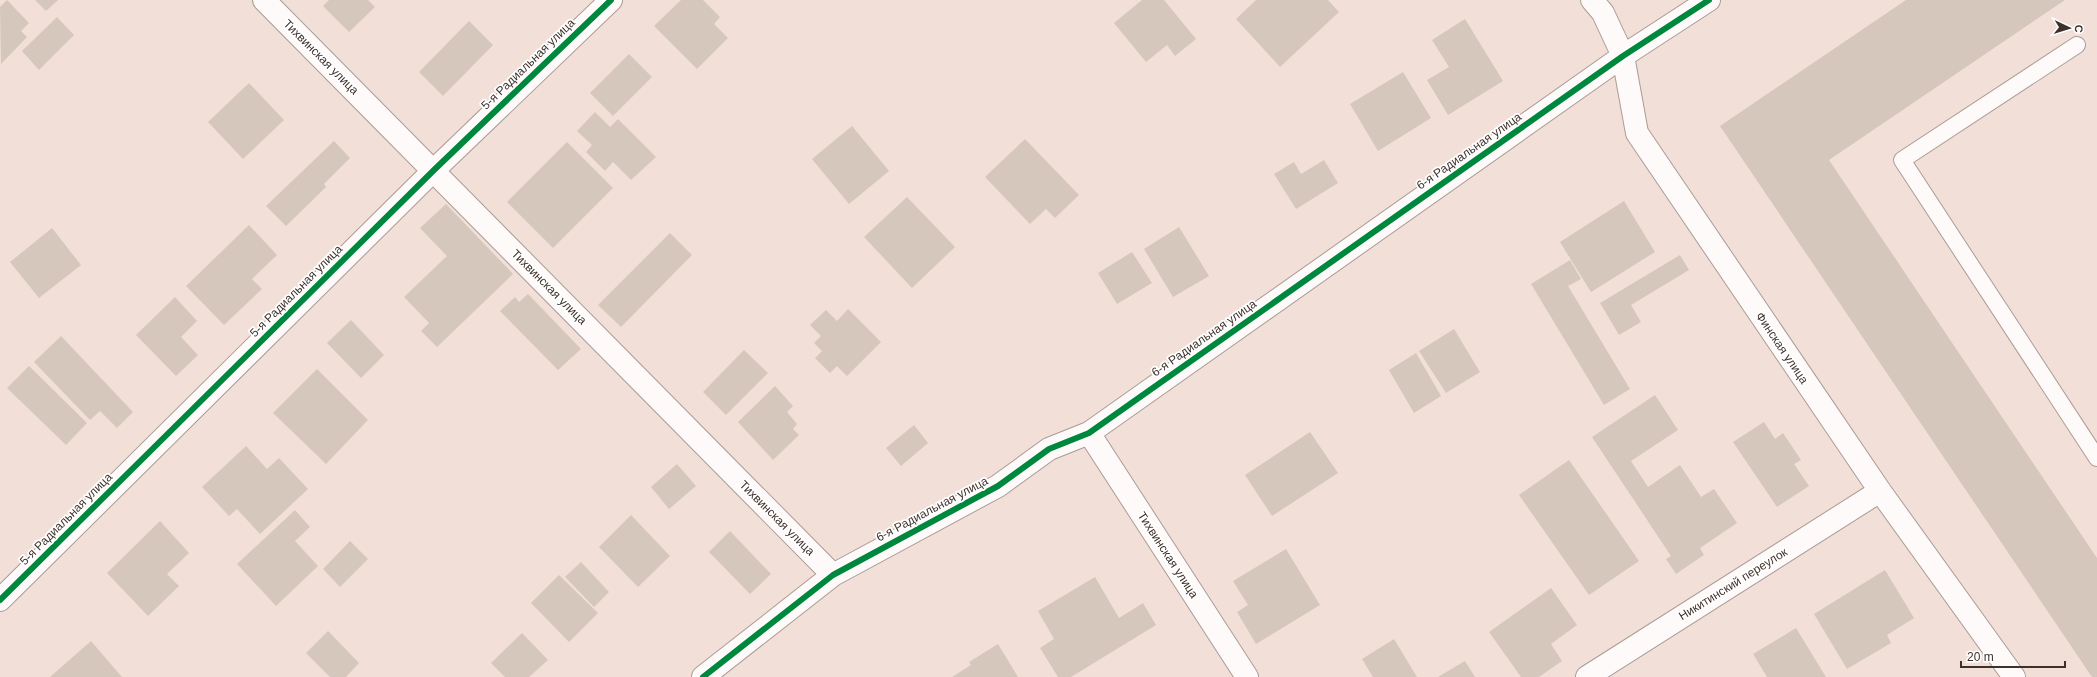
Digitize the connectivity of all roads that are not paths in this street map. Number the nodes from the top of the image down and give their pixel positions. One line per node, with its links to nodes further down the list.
1 (264, 0): 7 (street, Тихвинская улица)
2 (611, 0): 7 (street, 5-я Радиальная улица)
3 (1592, 0): 6 (street, Финская улица)
4 (1710, 0): 6 (street, 6-я Радиальная улица)
5 (2076, 45): 9 (lane)
6 (1623, 56): 8 (street, 6-я Радиальная улица); 10 (street, Финская улица)
7 (434, 170): 11 (street, Тихвинская улица); 12 (street, 5-я Радиальная улица)
8 (1089, 433): 11 (street, 6-я Радиальная улица); 14 (street, Тихвинская улица)
9 (2097, 458)
10 (1880, 491): 15 (street, Никитинский переулок); 16 (street, Финская улица)
11 (833, 575): 13 (street, 6-я Радиальная улица)
12 (0, 600)
13 (703, 677)
14 (1247, 677)
15 (1587, 677)
16 (2014, 677)

